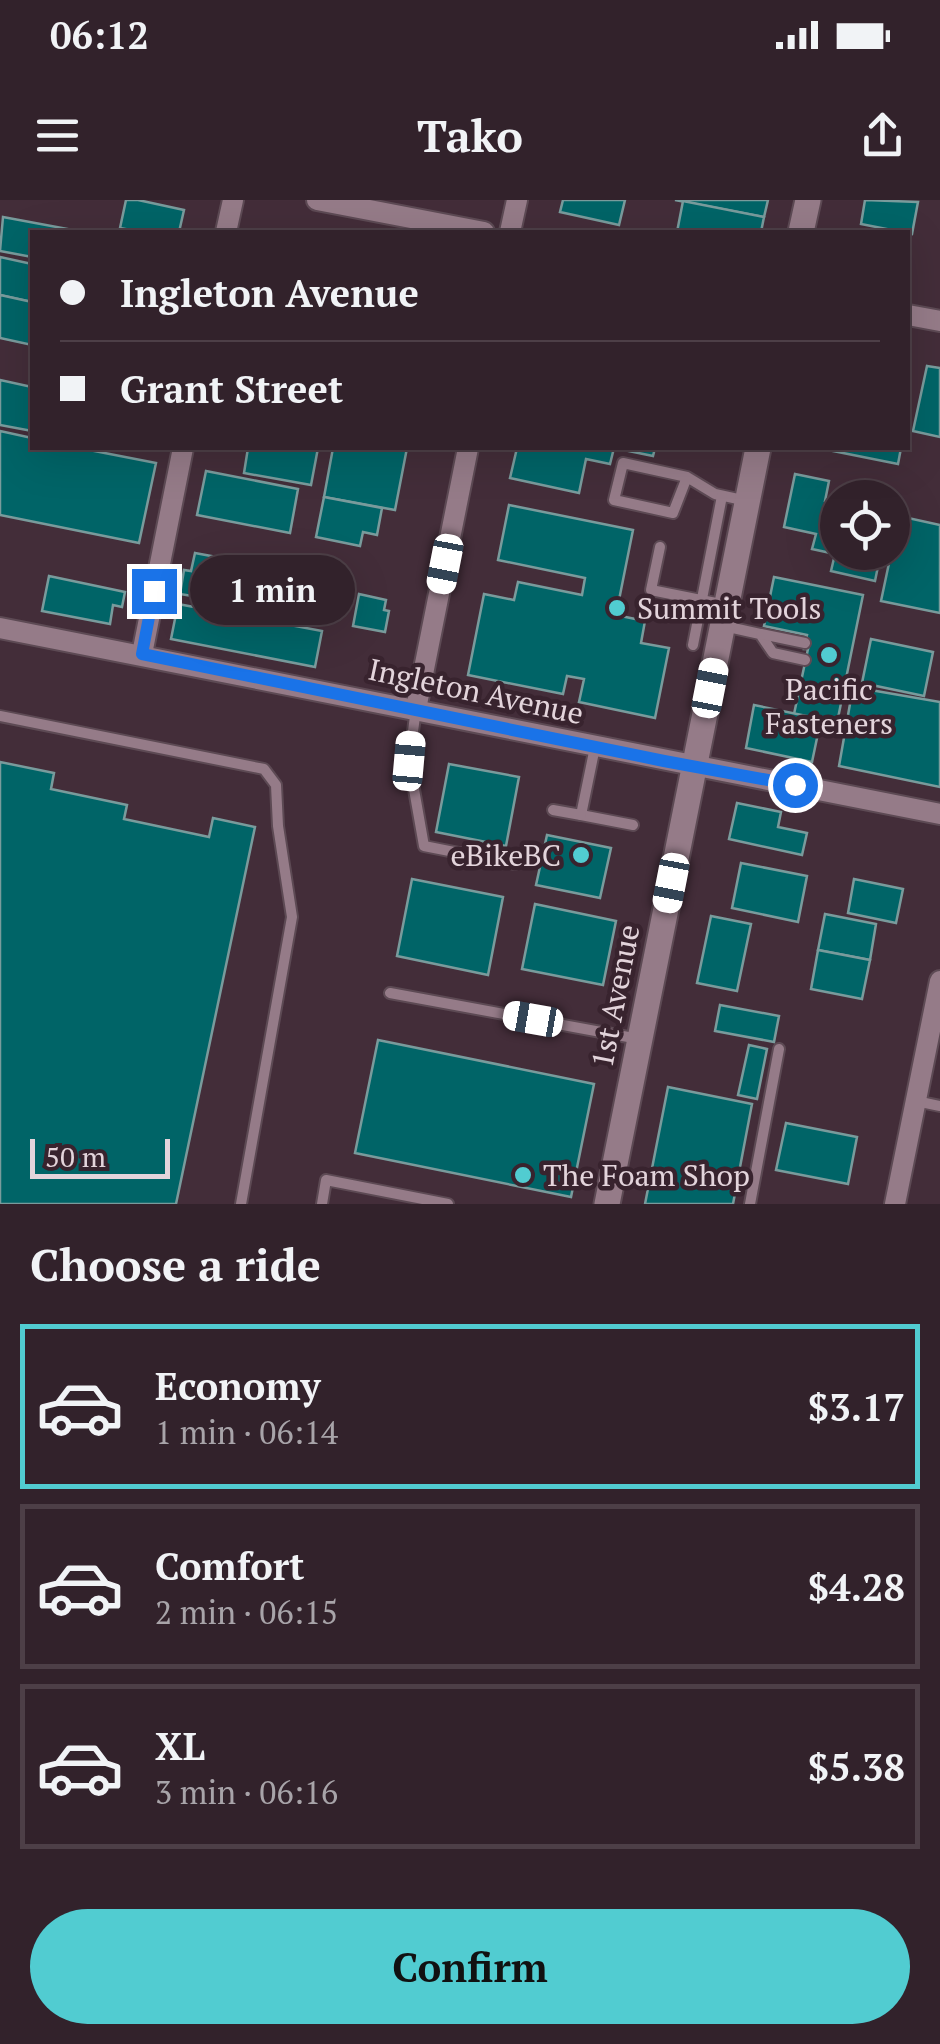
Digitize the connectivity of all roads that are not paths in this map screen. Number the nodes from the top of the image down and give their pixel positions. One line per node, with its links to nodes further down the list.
1 (233, 200): 5 (street)
2 (316, 200): 6 (street)
3 (516, 200): 7 (street)
4 (808, 200): 8 (street)
5 (226, 230)
6 (474, 230)
7 (510, 230)
8 (802, 230)
9 (910, 314): 10 (street)
10 (940, 322)
11 (183, 450): 23 (street)
12 (468, 450): 25 (street)
13 (758, 450): 16 (street, 1st Avenue)
14 (686, 476): 14 (lane); 15 (lane)
15 (722, 496): 16 (lane); 18 (lane)
16 (748, 502): 18 (street, 1st Avenue)
17 (660, 547): 18 (lane)
18 (717, 610): 20 (lane); 22 (lane); 28 (street, 1st Avenue)
19 (0, 628): 23 (street, Ingleton Avenue)
20 (760, 634): 21 (lane); 24 (lane)
21 (805, 643)
22 (692, 645)
23 (142, 654): 25 (street, Ingleton Avenue)
24 (806, 660)
25 (416, 710): 27 (street, Ingleton Avenue); 33 (lane)
26 (0, 716): 40 (lane)
27 (595, 746): 28 (street, Ingleton Avenue); 31 (lane)
28 (694, 766): 30 (street, Ingleton Avenue); 36 (street, 1st Avenue)
29 (553, 810): 31 (lane)
30 (940, 814)
31 (581, 815): 32 (lane)
32 (633, 825)
33 (515, 864)
34 (940, 982): 38 (street)
35 (390, 993): 36 (lane)
36 (640, 1039): 43 (street, 1st Avenue)
37 (780, 1049): 44 (lane)
38 (916, 1101): 39 (lane); 45 (street)
39 (940, 1106)
40 (241, 1204)
41 (322, 1204): 42 (lane)
42 (448, 1204)
43 (607, 1204)
44 (750, 1204)
45 (895, 1204)

